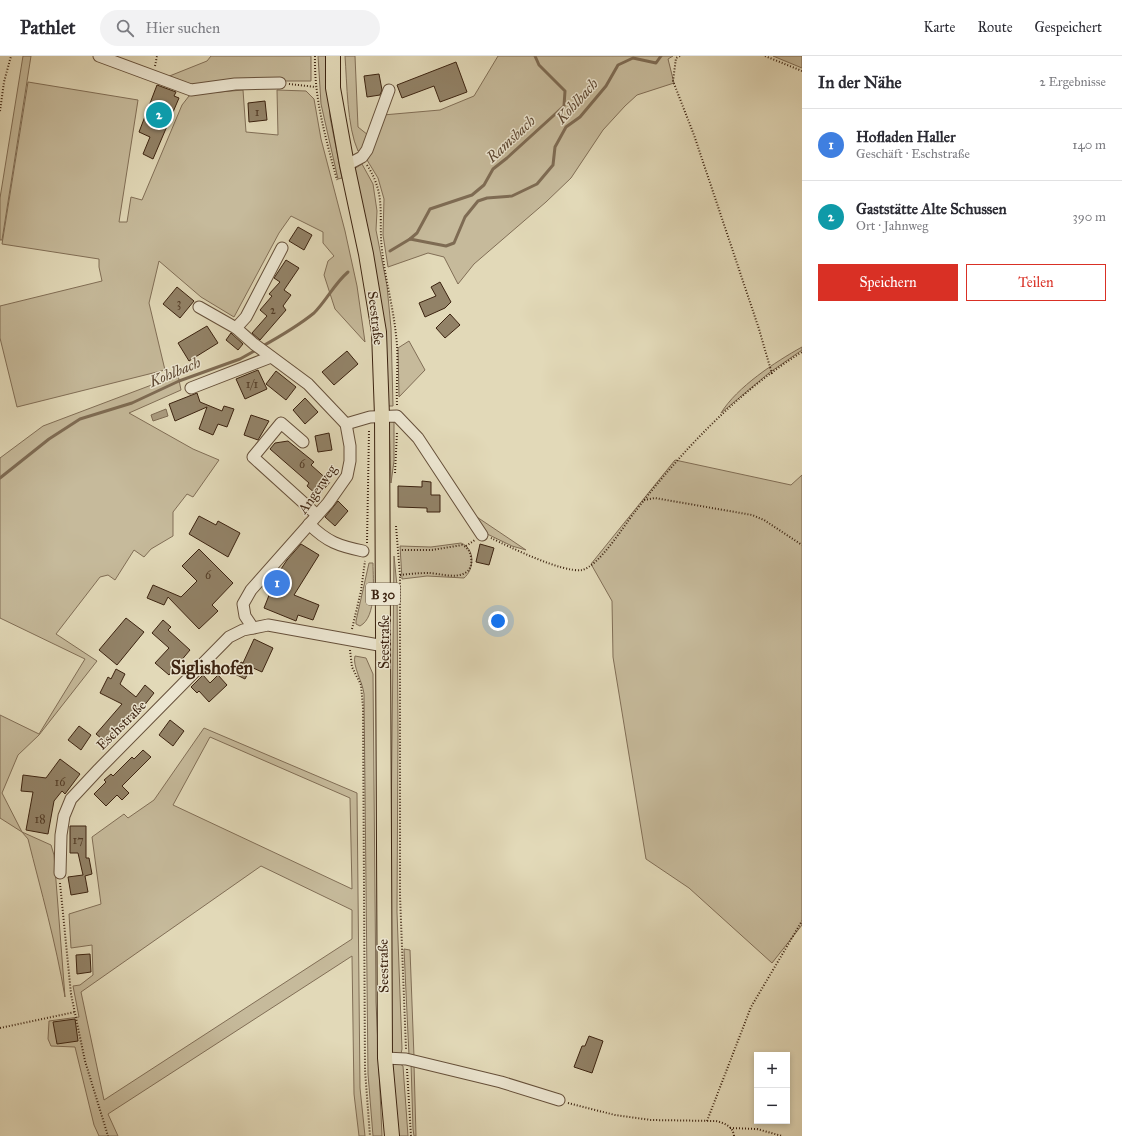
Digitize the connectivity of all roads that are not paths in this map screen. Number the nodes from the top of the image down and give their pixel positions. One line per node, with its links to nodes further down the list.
1 (99, 56): 3 (street)
2 (332, 56): 5 (main road, Seestraße / B 30)
3 (280, 83)
4 (389, 90): 5 (street)
5 (347, 165): 11 (main road, Seestraße / B 30)
6 (282, 248): 8 (street)
7 (199, 307): 8 (street)
8 (236, 328): 9 (street)
9 (268, 355): 10 (street); 12 (street)
10 (191, 388)
11 (376, 417): 12 (street); 16 (street); 19 (main road, Seestraße / B 30)
12 (346, 424): 14 (street, Angerweg)
13 (303, 442): 14 (street)
14 (317, 515): 15 (street, Angerweg)
15 (309, 524): 17 (street, Angerweg); 18 (street)
16 (482, 535)
17 (365, 552)
18 (253, 628): 19 (street, Eschstraße); 20 (street, Eschstraße)
19 (384, 646): 21 (main road, Seestraße / B 30)
20 (60, 873)
21 (385, 1058): 22 (street); 23 (main road, Seestraße / B 30)
22 (559, 1100)
23 (392, 1136)

